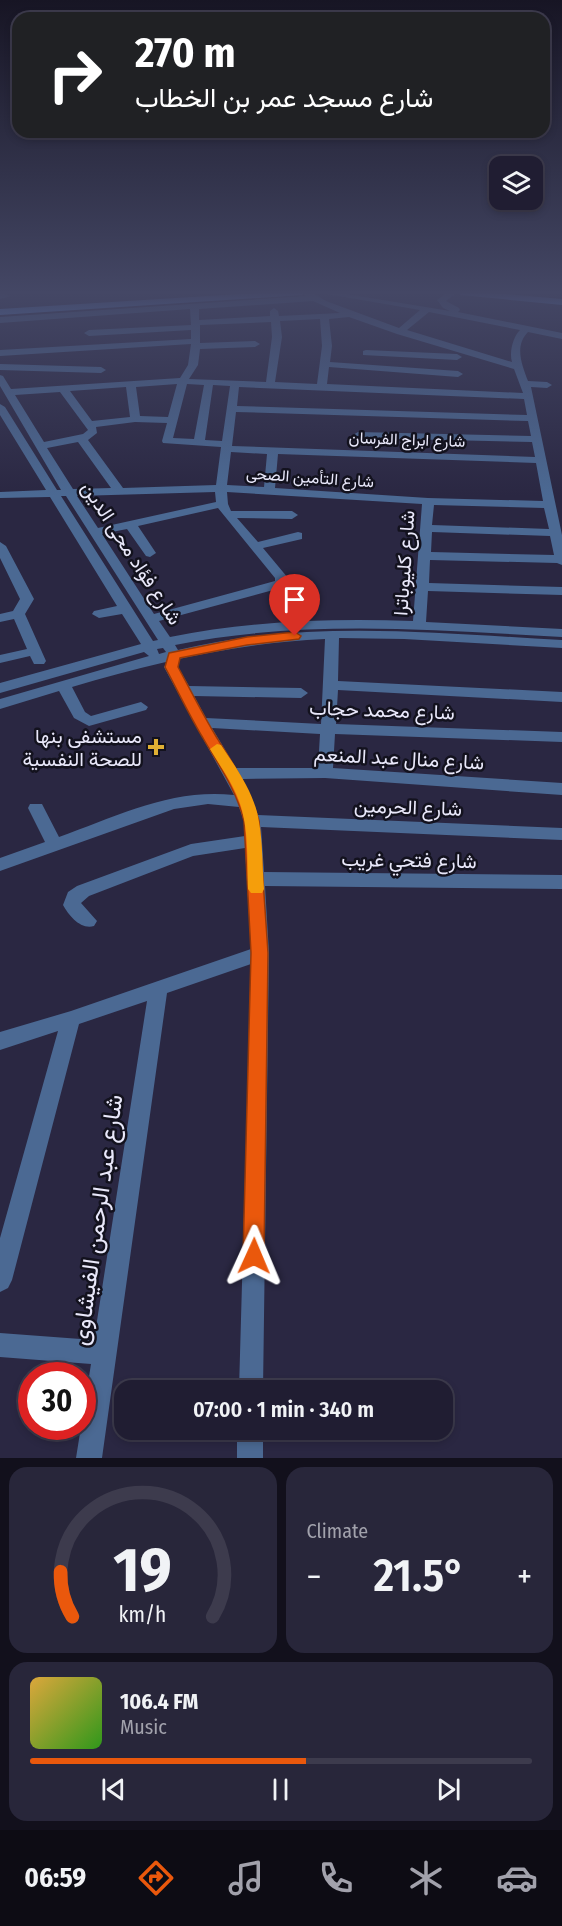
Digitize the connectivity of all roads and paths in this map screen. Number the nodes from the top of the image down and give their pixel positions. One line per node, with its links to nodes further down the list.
1 (58, 360): 13 (street)
2 (95, 360): 13 (street)
3 (104, 360): 23 (street)
4 (194, 360): 16 (street)
5 (274, 360): 21 (street)
6 (325, 360): 10 (street)
7 (457, 360): 14 (street)
8 (488, 360): 12 (street)
9 (517, 360): 12 (street)
10 (325, 364): 14 (street); 24 (street)
11 (0, 367): 13 (street)
12 (518, 367): 20 (street)
13 (53, 369): 26 (street)
14 (458, 374): 28 (street)
15 (0, 378): 27 (street, شارع فؤاد محى الدين)
16 (183, 381): 17 (street); 19 (street); 34 (street)
17 (209, 382): 18 (street); 39 (street)
18 (235, 383): 21 (street); 31 (street)
19 (131, 384): 23 (street); 33 (street)
20 (525, 384): 22 (street); 29 (street)
21 (270, 385): 24 (street)
22 (547, 386)
23 (95, 387): 25 (street)
24 (321, 387): 28 (street)
25 (63, 389): 26 (street); 35 (street)
26 (39, 391): 27 (street)
27 (9, 392): 40 (street, شارع فؤاد محى الدين)
28 (460, 393): 29 (street)
29 (529, 396): 32 (street)
30 (0, 408): 49 (street, شارع فؤاد محى الدين)
31 (232, 408): 32 (street); 41 (street)
32 (533, 418): 38 (street)
33 (135, 419): 34 (street); 35 (street)
34 (172, 420): 39 (street, شارع ابراج الفرسان)
35 (89, 425): 37 (street)
36 (358, 435): 38 (street)
37 (81, 438): 40 (street); 46 (street)
38 (537, 439): 43 (street)
39 (199, 443): 41 (street, شارع ابراج الفرسان)
40 (41, 446): 47 (street, شارع فؤاد محى الدين)
41 (227, 447): 42 (street, شارع ابراج الفرسان); 44 (street)
42 (273, 452): 43 (street, شارع ابراج الفرسان); 45 (street)
43 (540, 460): 53 (street)
44 (221, 488): 45 (street, شارع التأمين الصحى); 46 (street, شارع التأمين الصحى); 54 (street)
45 (269, 491): 51 (street, شارع التأمين الصحى)
46 (120, 492): 47 (street, شارع التأمين الصحى)
47 (70, 494): 49 (street); 59 (street, شارع فؤاد محى الدين)
48 (0, 495): 50 (street)
49 (54, 496): 50 (street); 68 (street, شارع فؤاد محى الدين)
50 (36, 497): 52 (street)
51 (428, 501): 53 (street, شارع التأمين الصحى); 57 (street, شارع كليوباترا)
52 (0, 503)
53 (549, 505): 58 (street)
54 (225, 509): 55 (street); 56 (street); 62 (street)
55 (292, 515)
56 (130, 524): 59 (street); 63 (street)
57 (426, 528): 58 (street); 64 (street, شارع كليوباترا)
58 (557, 530): 65 (street)
59 (95, 532): 72 (street, شارع فؤاد محى الدين)
60 (298, 536): 62 (street)
61 (0, 546): 69 (street)
62 (256, 546): 72 (street)
63 (150, 553)
64 (424, 556): 65 (street); 66 (street, شارع كليوباترا)
65 (562, 560)
66 (422, 587): 67 (street); 73 (street, شارع كليوباترا)
67 (562, 591)
68 (125, 609): 70 (street); 78 (street, شارع فؤاد محى الدين)
69 (18, 614): 71 (street); 79 (street)
70 (99, 614)
71 (0, 618)
72 (151, 618): 76 (street, شارع فؤاد محى الدين)
73 (419, 627): 74 (street); 76 (street)
74 (562, 633)
75 (332, 635): 77 (street); 80 (street); 82 (street)
76 (166, 642): 78 (street); 80 (street, شارع فؤاد محى الدين)
77 (562, 644)
78 (148, 647): 80 (street, شارع فؤاد محى الدين); 81 (street)
79 (0, 659)
80 (168, 661): 83 (street); 84 (street)
81 (1, 685)
82 (331, 685): 86 (street); 90 (street)
83 (64, 686): 87 (street); 88 (street)
84 (184, 691): 85 (street); 89 (street)
85 (301, 693)
86 (562, 697)
87 (0, 704)
88 (141, 708)
89 (201, 723): 90 (street, شارع محمد حجاب); 93 (street)
90 (328, 729): 91 (street, شارع محمد حجاب); 92 (street)
91 (562, 736)
92 (325, 773): 93 (street, شارع منال عبد المنعم); 94 (street, شارع منال عبد المنعم)
93 (233, 774): 95 (street)
94 (562, 789)
95 (246, 802): 97 (street); 100 (street)
96 (36, 808): 100 (street)
97 (252, 821): 98 (street, شارع الحرمين); 99 (street)
98 (562, 834)
99 (253, 841): 102 (street); 104 (street)
100 (55, 845): 101 (street)
101 (0, 865)
102 (256, 879): 103 (street, شارع فتحي غريب); 105 (street)
103 (562, 882)
104 (88, 921)
105 (260, 953): 106 (street); 112 (street)
106 (158, 990): 107 (street); 111 (street, شارع عبد الرحمن الفيشاوى)
107 (70, 1019): 108 (street); 109 (street)
108 (0, 1041)
109 (0, 1280)
110 (0, 1345): 111 (street)
111 (105, 1353): 114 (street, شارع عبد الرحمن الفيشاوى)
112 (251, 1380)
113 (250, 1440): 115 (street)
114 (89, 1458)
115 (250, 1458)

